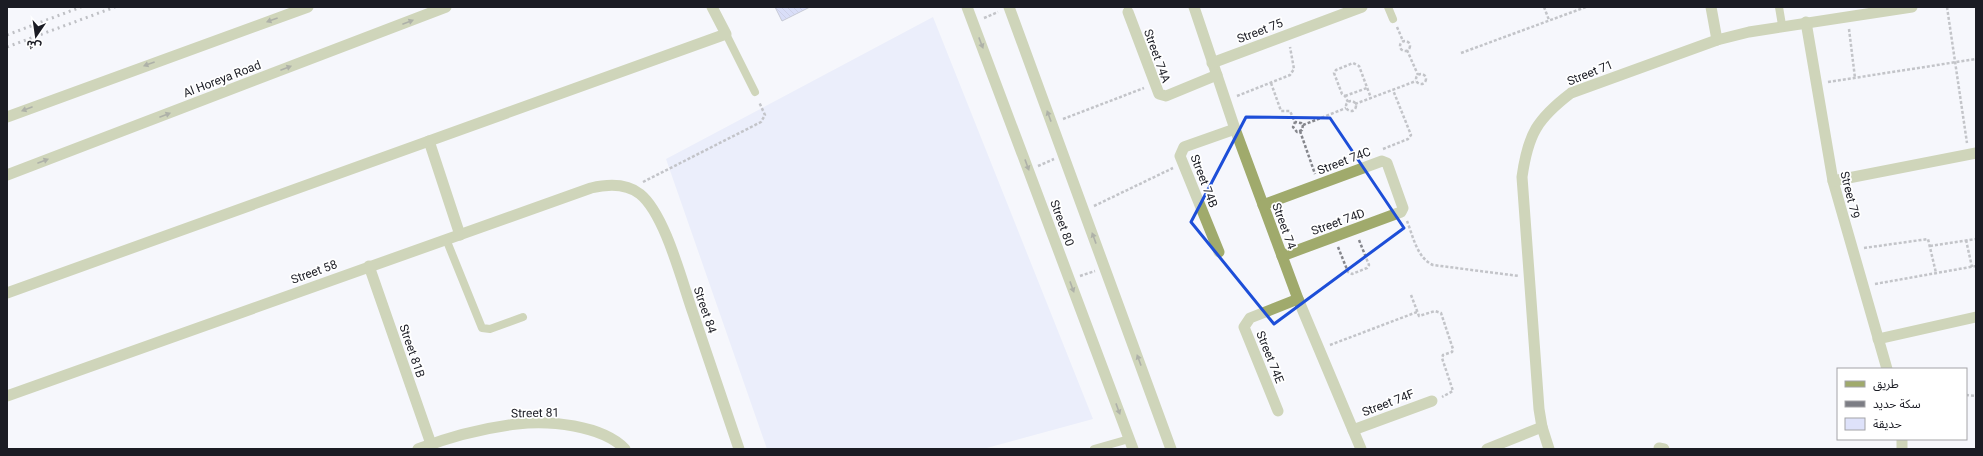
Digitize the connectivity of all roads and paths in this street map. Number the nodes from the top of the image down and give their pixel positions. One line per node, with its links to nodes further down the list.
1 (308, 7): 47 (street, one-way to 47)
2 (446, 7): 60 (street, Al Horeya Road, one-way to 2)
3 (712, 7): 22 (street)
4 (967, 7): 19 (street, Street 80)
5 (1009, 7): 19 (path); 49 (street, Street 80, one-way to 5)
6 (1194, 7): 30 (street, Street 74)
7 (1362, 7): 23 (street, Street 75)
8 (1388, 7): 17 (lane)
9 (1544, 7): 18 (path)
10 (1586, 7): 18 (path)
11 (1711, 7): 24 (street)
12 (1779, 7): 21 (lane)
13 (1912, 7): 16 (street, Street 71)
14 (1947, 7): 29 (path)
15 (1128, 12): 37 (street, Street 74A)
16 (1847, 16): 20 (street, Street 71); 33 (path)
17 (1393, 19): 25 (path)
18 (1549, 20): 27 (path)
19 (973, 22): 58 (street, Street 80, one-way to 58)
20 (1806, 22): 21 (street, Street 71); 36 (street, Street 79)
21 (1782, 25): 24 (street, Street 71)
22 (726, 34): 40 (lane); 53 (street)
23 (1288, 35): 30 (street, Street 75); 35 (path)
24 (1717, 40): 81 (street, Street 71)
25 (1403, 41): 26 (path); 26 (path)
26 (1407, 50): 32 (path)
27 (1461, 53)
28 (1976, 59): 29 (path)
29 (1955, 62): 33 (path); 55 (path)
30 (1212, 63): 31 (street, Street 74)
31 (1217, 75): 37 (street, Street 74A); 43 (street, Street 74)
32 (1418, 75): 34 (path); 34 (path)
33 (1856, 78): 36 (path)
34 (1416, 81): 39 (path)
35 (1271, 82): 43 (path); 48 (path)
36 (1816, 84): 61 (street, Street 79)
37 (1154, 85): 49 (path)
38 (1367, 88): 41 (path); 41 (path); 42 (path)
39 (1393, 90): 42 (path); 54 (path)
40 (755, 92): 62 (path)
41 (1345, 96): 44 (path)
42 (1371, 98): 45 (path)
43 (1225, 101): 51 (street, Street 74)
44 (1348, 102): 45 (path); 46 (path)
45 (1355, 104): 46 (path)
46 (1346, 108): 50 (path)
47 (7, 117)
48 (1295, 122): 50 (path); 52 (path)
49 (1052, 124): 56 (street, Street 80)
50 (1303, 125): 52 (path)
51 (1235, 129): 57 (street, Street 74B); 63 (street, Street 74)
52 (1300, 131): 59 (path)
53 (429, 141): 67 (street); 84 (street)
54 (1380, 150)
55 (1972, 154): 61 (street)
56 (1063, 156): 58 (path); 64 (street, Street 80)
57 (1182, 164): 64 (path); 74 (street, Street 74B)
58 (1028, 170): 82 (street, Street 80)
59 (1323, 173)
60 (7, 175)
61 (1833, 181): 73 (street, Street 79)
62 (632, 188): 67 (street, Street 58); 102 (street, Street 84)
63 (1263, 205): 65 (street, Street 74C); 75 (street, Street 74)
64 (1084, 211): 78 (street, Street 80, one-way to 64)
65 (1403, 211): 66 (street, Street 74D); 81 (path)
66 (1355, 229): 68 (street, Street 74D); 68 (path)
67 (460, 235): 69 (street, Street 58)
68 (1334, 237): 75 (street, Street 74D)
69 (446, 239): 76 (street, Street 58); 88 (lane)
70 (1976, 239): 71 (path)
71 (1966, 240): 72 (path); 79 (path)
72 (1930, 246): 73 (path); 80 (path)
73 (1852, 250): 83 (street, Street 79)
74 (1218, 252)
75 (1282, 256): 86 (street, Street 74)
76 (368, 266): 93 (street, Street 58); 98 (street, Street 81B)
77 (1976, 266): 79 (path)
78 (1104, 267): 82 (path); 104 (street, Street 80, one-way to 78)
79 (1972, 267): 80 (path)
80 (1936, 274): 83 (path)
81 (1529, 278): 96 (street, Street 71)
82 (1069, 280): 99 (street, Street 80, one-way to 99)
83 (1863, 286): 90 (street, Street 79)
84 (7, 293)
85 (1411, 295): 87 (path)
86 (1298, 299): 91 (street, Street 74); 95 (street, Street 74E)
87 (1417, 312): 91 (path); 94 (path)
88 (523, 317)
89 (1976, 317): 90 (street)
90 (1878, 339): 92 (street, Street 79)
91 (1319, 349): 97 (street, Street 74)
92 (1887, 368)
93 (7, 396)
94 (1432, 400): 97 (street, Street 74F)
95 (1278, 411)
96 (1542, 427): 106 (street); 107 (street, Street 71)
97 (1353, 430): 105 (street, Street 74)
98 (431, 444): 100 (street, Street 81); 101 (street, Street 81)
99 (1131, 444): 103 (lane)
100 (418, 449)
101 (624, 449)
102 (739, 449)
103 (1094, 449)
104 (1172, 449)
105 (1361, 449)
106 (1487, 449)
107 (1549, 449)

